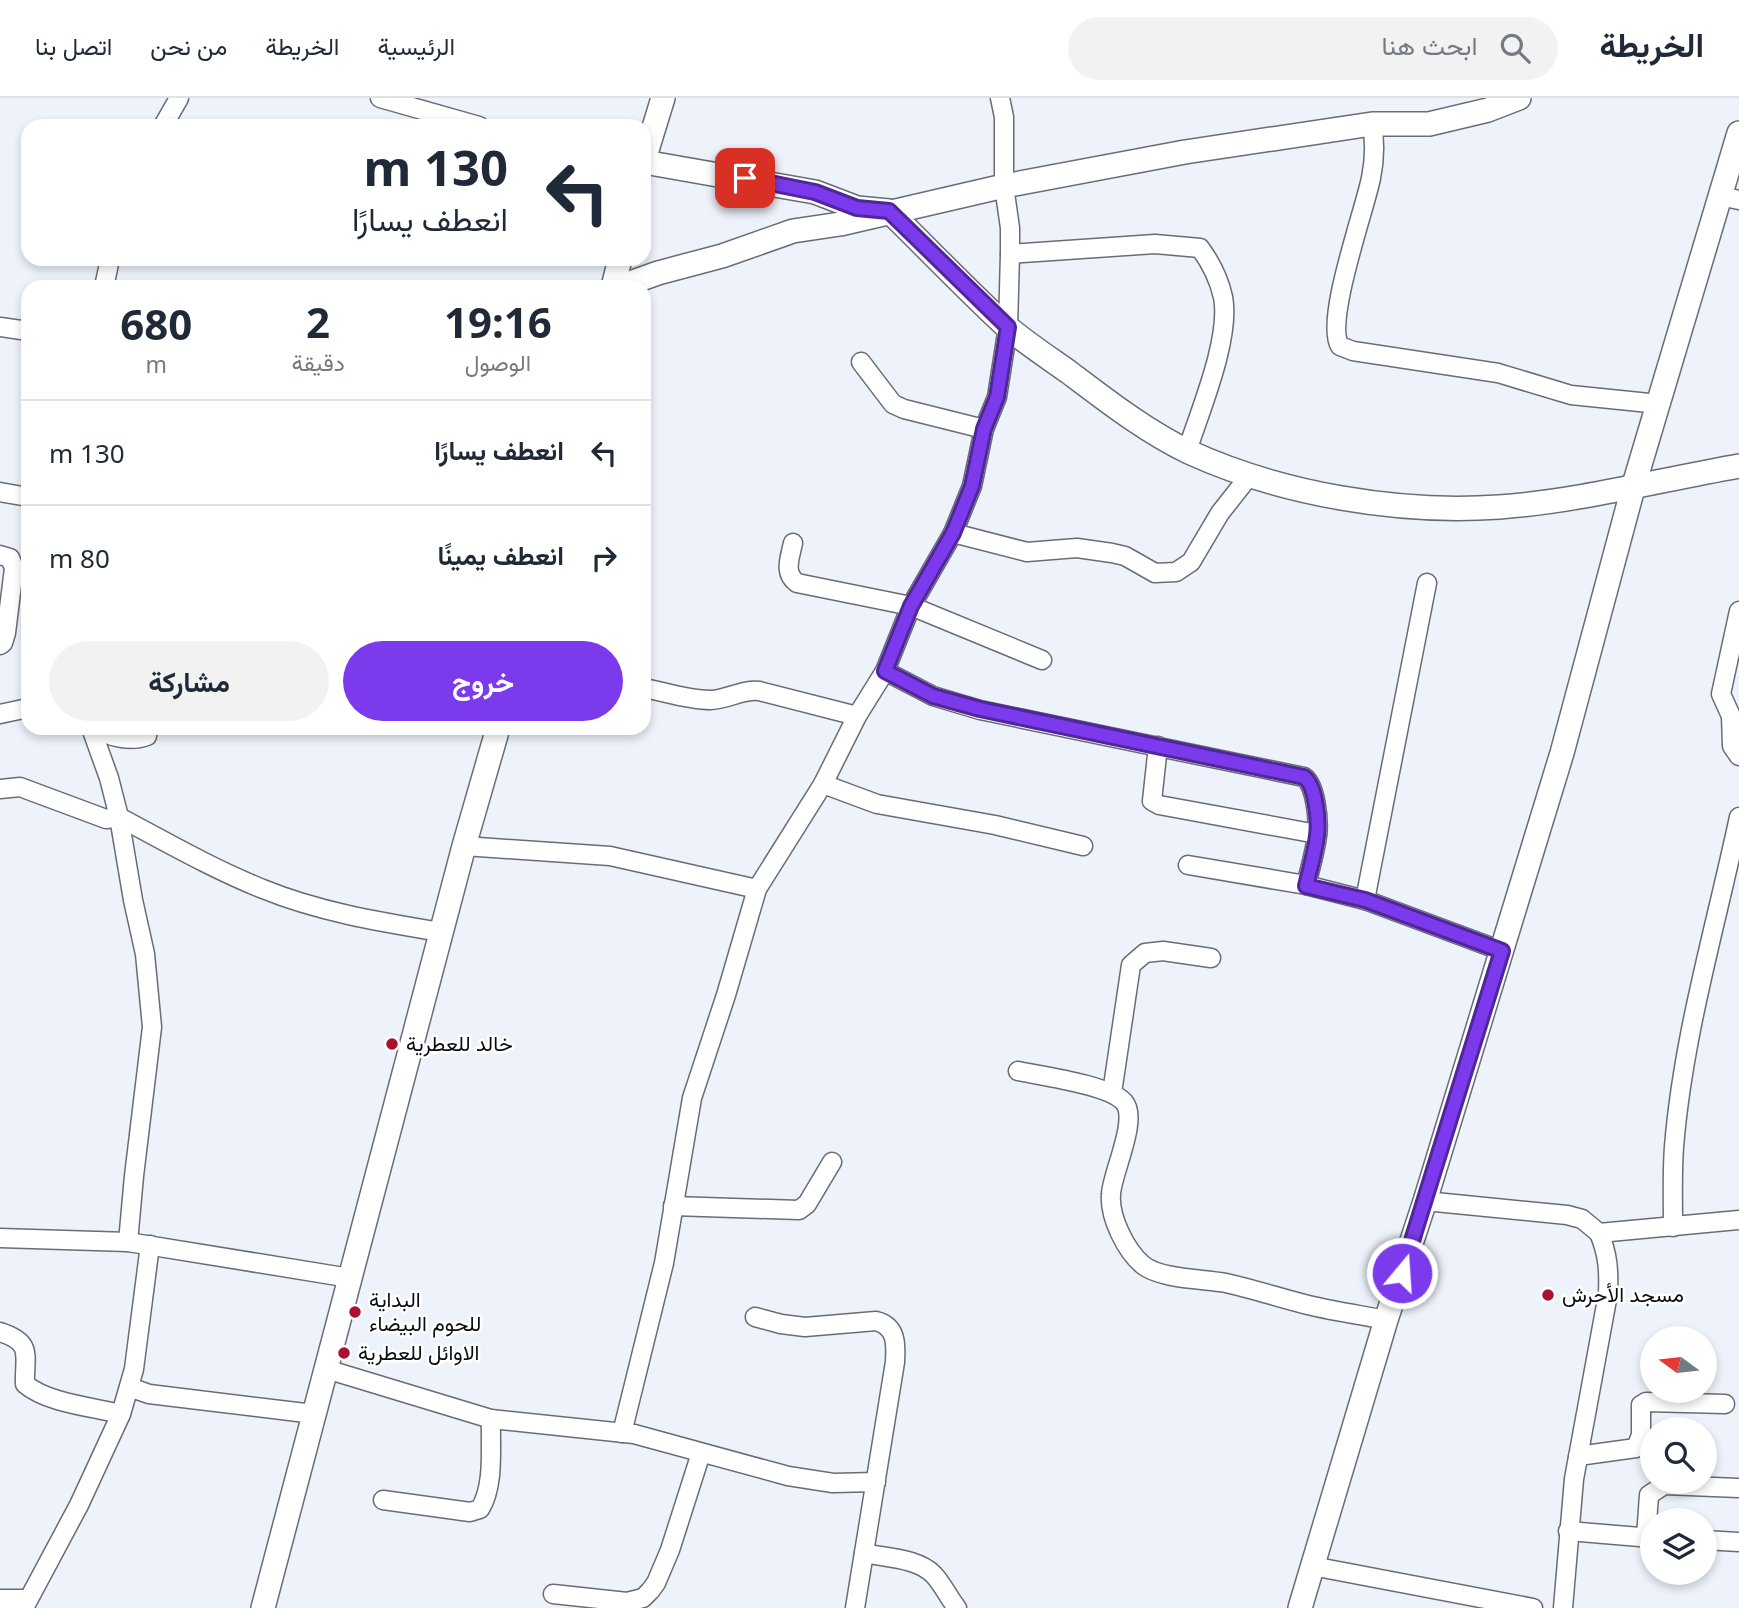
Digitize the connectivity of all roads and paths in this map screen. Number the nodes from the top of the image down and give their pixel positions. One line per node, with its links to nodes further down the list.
1 (178, 98): 7 (street)
2 (380, 98): 8 (street)
3 (663, 98): 11 (street)
4 (1000, 98): 13 (street)
5 (1519, 98): 6 (street)
6 (1488, 104): 9 (street)
7 (167, 119)
8 (454, 119)
9 (1372, 124): 13 (street); 22 (street)
10 (1739, 133): 14 (street)
11 (651, 138)
12 (651, 162): 15 (street)
13 (1004, 186): 15 (street); 16 (street)
14 (1729, 198): 22 (street)
15 (889, 211): 17 (street); 19 (street)
16 (1010, 254): 19 (street); 24 (street)
17 (638, 280)
18 (0, 327): 20 (street)
19 (1008, 327): 23 (street); 24 (street)
20 (21, 330)
21 (861, 362): 23 (street)
22 (1659, 404): 27 (street)
23 (984, 429): 30 (street)
24 (1187, 451): 26 (street)
25 (1739, 466): 27 (street)
26 (1250, 475): 27 (street); 30 (street)
27 (1633, 488): 61 (street)
28 (0, 492): 29 (street)
29 (21, 496)
30 (953, 533): 34 (street)
31 (793, 543): 34 (street)
32 (0, 555): 36 (street)
33 (1427, 583): 59 (street)
34 (911, 606): 37 (street); 38 (street)
35 (1739, 611): 48 (street)
36 (0, 645)
37 (1042, 660)
38 (885, 671): 42 (street); 47 (street)
39 (651, 689): 42 (street)
40 (21, 710): 41 (street)
41 (0, 714)
42 (857, 716): 49 (street)
43 (94, 735): 51 (street)
44 (107, 735): 45 (street)
45 (147, 735)
46 (496, 735): 54 (street)
47 (1158, 746): 53 (street); 53 (street)
48 (1739, 756)
49 (823, 784): 55 (street); 58 (street)
50 (0, 789): 51 (street)
51 (119, 817): 60 (street); 72 (street)
52 (1739, 817): 69 (street)
53 (1317, 834): 57 (street)
54 (464, 846): 58 (street); 60 (street)
55 (1083, 846)
56 (1188, 865): 57 (street)
57 (1306, 886): 59 (street)
58 (757, 889): 67 (street)
59 (1365, 900): 61 (street)
60 (441, 932): 74 (street)
61 (1502, 951): 66 (street)
62 (1211, 958): 64 (street)
63 (1018, 1071): 64 (street)
64 (1112, 1093): 76 (street)
65 (832, 1162): 67 (street)
66 (1425, 1201): 70 (street); 76 (street)
67 (673, 1206): 84 (street)
68 (1739, 1220): 69 (street)
69 (1674, 1227): 70 (street)
70 (1599, 1233): 86 (street)
71 (0, 1238): 72 (street)
72 (128, 1242): 73 (street)
73 (150, 1245): 74 (street); 79 (street)
74 (350, 1278): 78 (street)
75 (755, 1317): 87 (street)
76 (1386, 1321): 96 (street)
77 (0, 1332): 81 (street)
78 (326, 1369): 82 (street); 83 (street)
79 (129, 1387): 81 (street); 82 (street)
80 (1725, 1404): 86 (street)
81 (121, 1414): 99 (street)
82 (314, 1414): 100 (street)
83 (491, 1419): 84 (street); 89 (street)
84 (622, 1433): 85 (street)
85 (701, 1453): 87 (street); 97 (street)
86 (1578, 1456): 91 (street)
87 (876, 1482): 95 (street)
88 (1739, 1488): 90 (street)
89 (383, 1500)
90 (1649, 1508)
91 (1568, 1531): 92 (street); 105 (street)
92 (1640, 1537)
93 (1717, 1541): 94 (street)
94 (1739, 1542)
95 (864, 1553): 101 (street); 102 (street)
96 (1312, 1566): 103 (street); 104 (street)
97 (553, 1594)
98 (0, 1599): 99 (street)
99 (26, 1604)
100 (263, 1608)
101 (855, 1608)
102 (957, 1608)
103 (1300, 1608)
104 (1533, 1608)
105 (1563, 1608)

